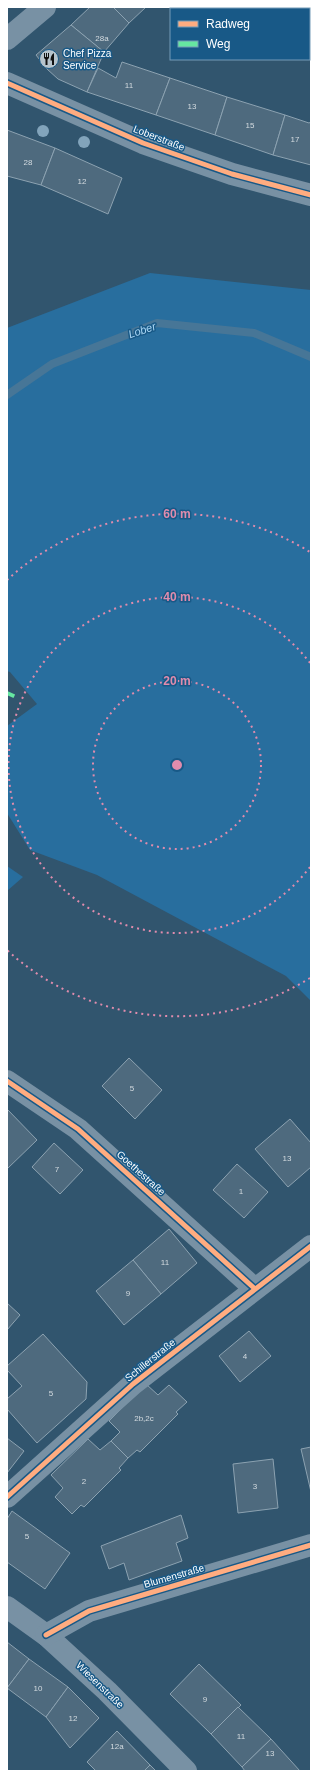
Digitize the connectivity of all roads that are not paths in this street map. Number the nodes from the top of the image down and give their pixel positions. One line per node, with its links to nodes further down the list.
1 (45, 7): 2 (street)
2 (7, 39)
3 (7, 83): 4 (street, Loberstraße)
4 (311, 195)
5 (7, 1081): 7 (street, Goethestraße)
6 (311, 1246): 7 (street, Schillerstraße)
7 (254, 1288): 8 (street, Schillerstraße)
8 (7, 1497)
9 (311, 1545): 11 (street, Blumenstraße)
10 (7, 1607): 11 (street, Wiesenstraße)
11 (46, 1635): 12 (street, Wiesenstraße)
12 (186, 1771)

